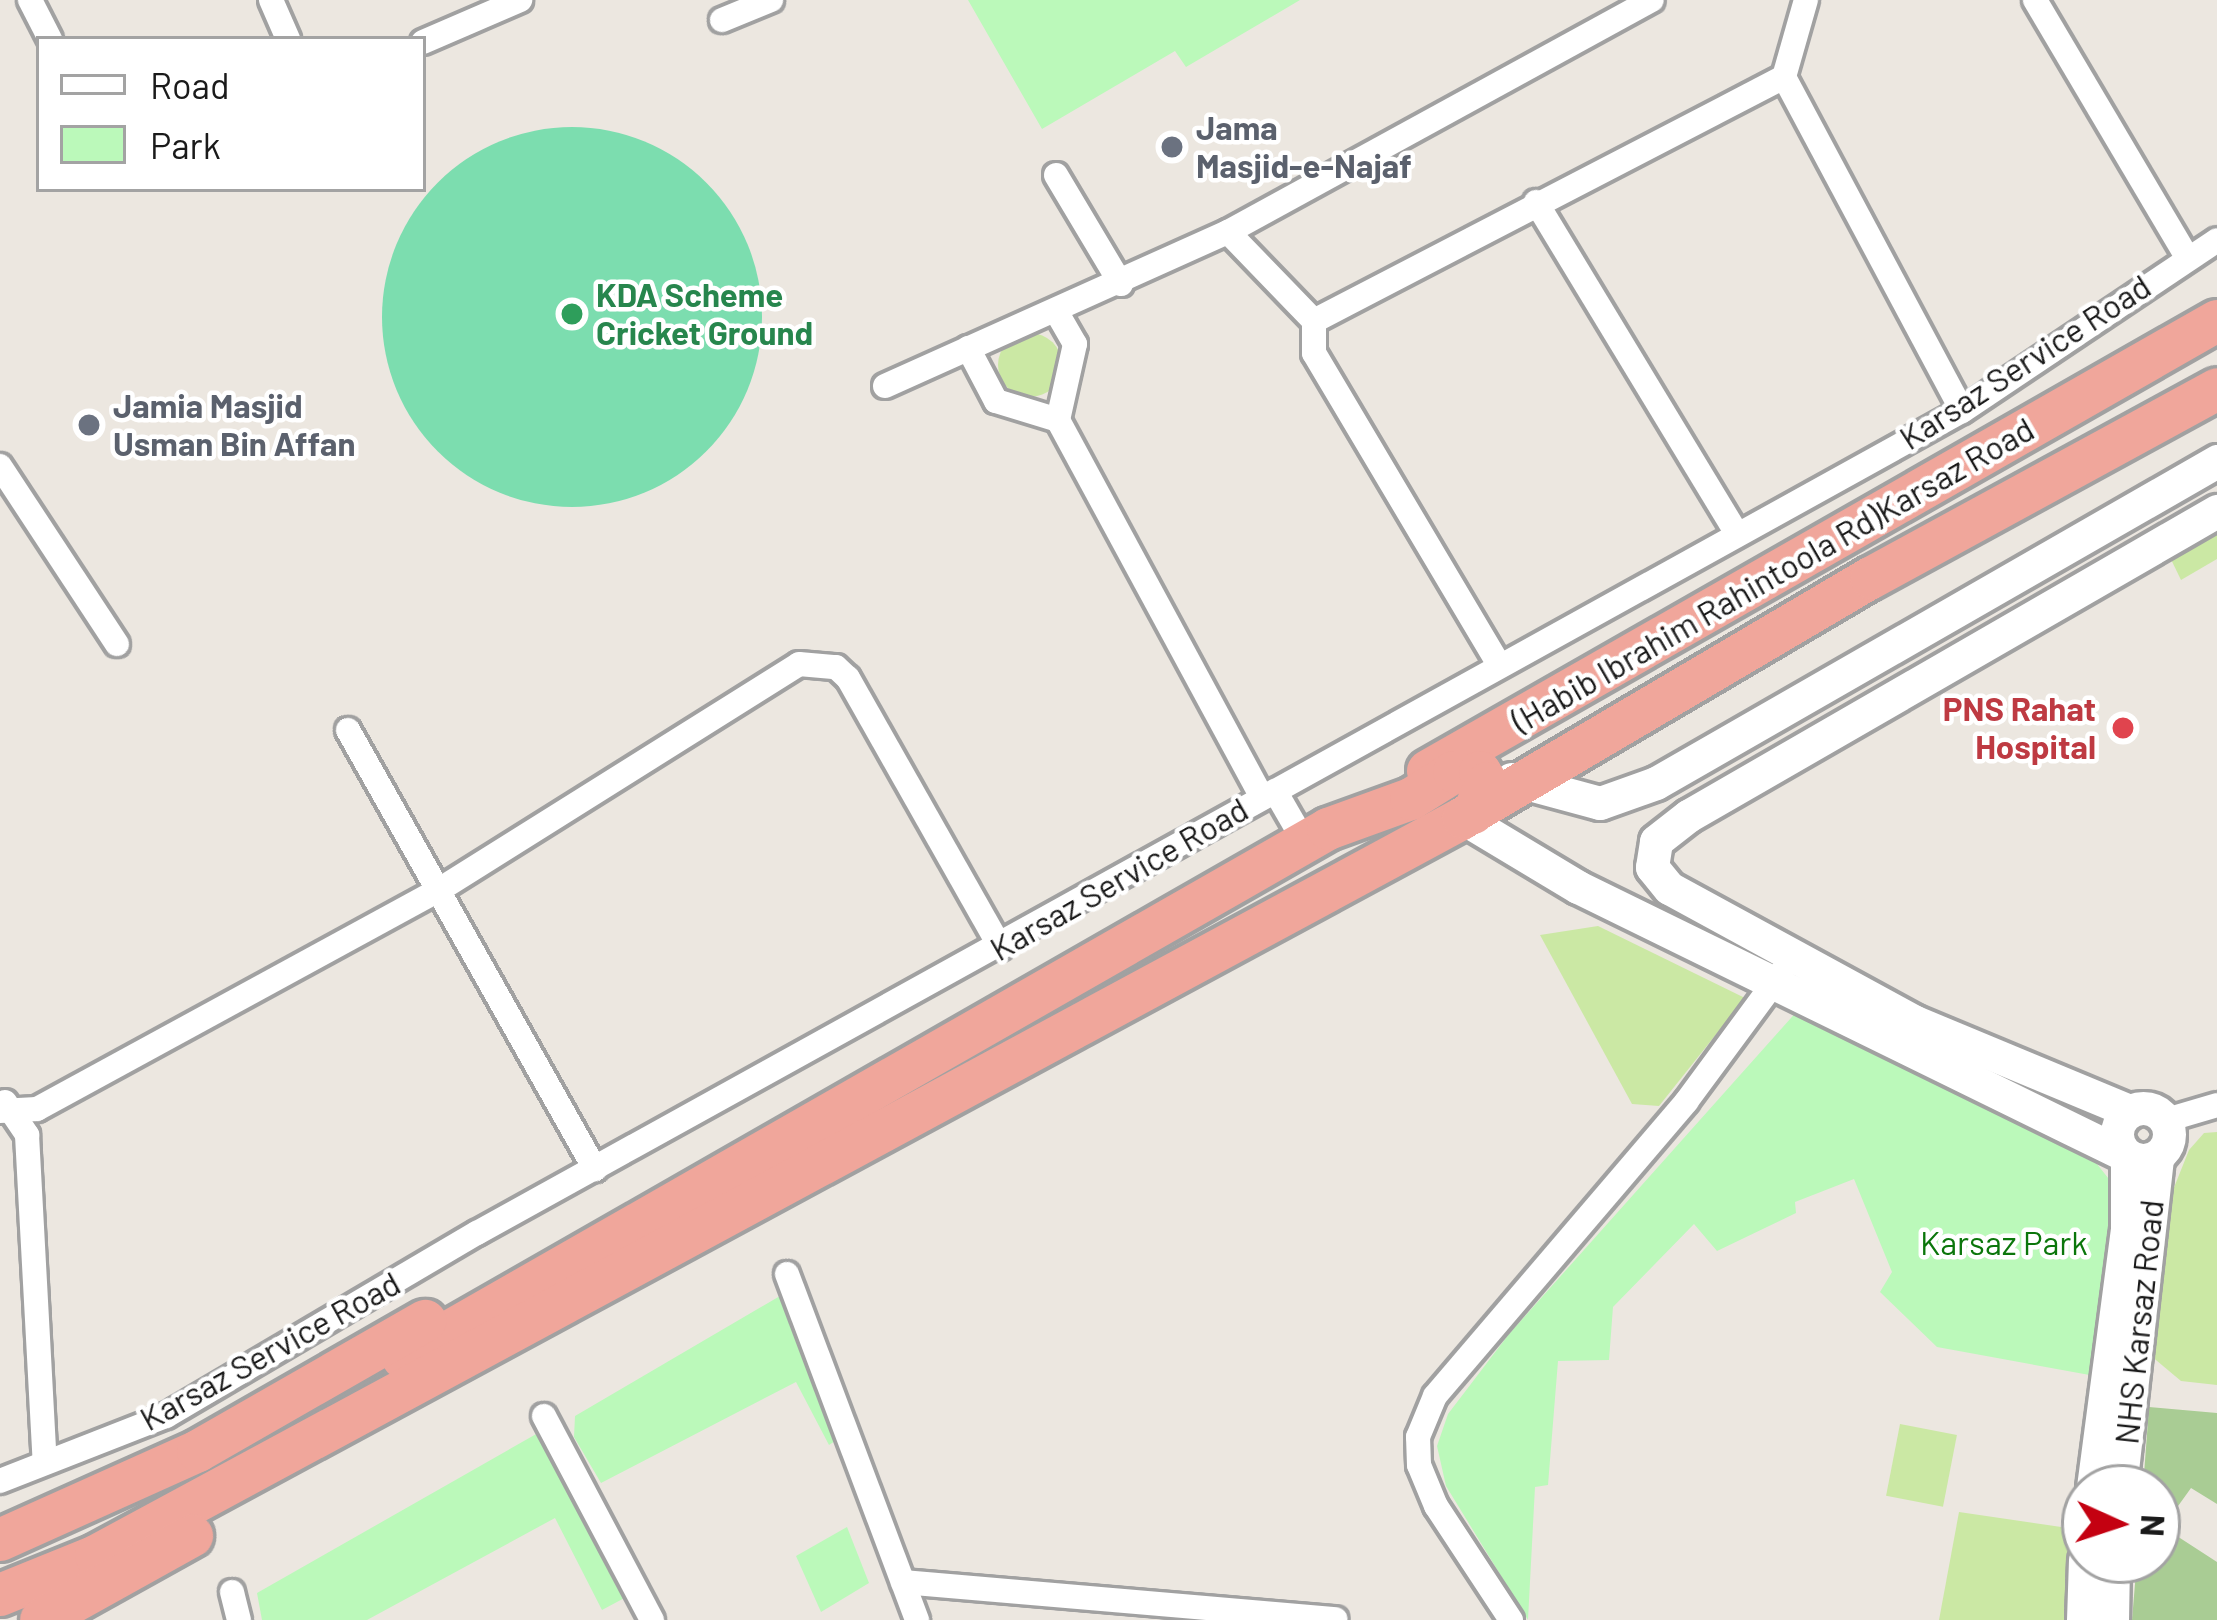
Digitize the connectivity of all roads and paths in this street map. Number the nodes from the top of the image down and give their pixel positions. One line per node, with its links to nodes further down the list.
1 (30, 0): 9 (street)
2 (271, 0): 10 (street)
3 (520, 0): 11 (street)
4 (771, 0): 8 (street)
5 (1652, 0): 15 (street)
6 (1806, 0): 12 (street)
7 (2035, 0): 17 (street)
8 (722, 20)
9 (48, 36)
10 (287, 36)
11 (426, 41)
12 (1784, 77): 14 (street); 25 (street)
13 (1055, 176): 18 (street)
14 (1536, 202): 20 (street); 31 (street)
15 (1228, 232): 18 (street); 20 (street)
16 (2217, 240): 17 (street, Karsaz Service Road)
17 (2186, 255): 25 (street, Karsaz Service Road)
18 (1121, 284): 19 (street)
19 (1056, 311): 22 (street); 26 (street)
20 (1314, 321): 33 (street)
21 (2217, 321): 38 (highway, (Habib Ibrahim Rahintoola Rd)Karsaz Road)
22 (968, 348): 23 (street); 26 (street)
23 (885, 386)
24 (2217, 389): 35 (highway)
25 (1962, 411): 31 (street, Karsaz Service Road)
26 (1058, 420): 36 (street)
27 (2217, 461): 35 (street)
28 (0, 466): 29 (street)
29 (10, 508): 32 (street)
30 (2217, 512): 41 (street)
31 (1737, 534): 33 (street, Karsaz Service Road)
32 (117, 644)
33 (1499, 664): 36 (street, Karsaz Service Road)
34 (348, 730): 39 (street)
35 (1524, 782): 37 (highway)
36 (1269, 794): 38 (street); 40 (street, Karsaz Service Road)
37 (1472, 801): 38 (highway); 41 (street); 50 (highway)
38 (1316, 836): 49 (highway)
39 (440, 890): 40 (street); 43 (street); 48 (street)
40 (1001, 948): 48 (street, Karsaz Service Road)
41 (1786, 965): 42 (street); 69 (street)
42 (2022, 1088): 45 (street); 47 (street)
43 (3, 1105): 53 (street)
44 (2217, 1105): 46 (street)
45 (2129, 1111): 46 (street); 47 (street)
46 (2166, 1120): 47 (street)
47 (2142, 1156): 54 (street); 55 (street, NHS Karsaz Road)
48 (595, 1169): 53 (street, Karsaz Service Road)
49 (679, 1194): 57 (highway); 58 (highway)
50 (665, 1251): 63 (highway); 64 (highway)
51 (787, 1274): 59 (street)
52 (544, 1417): 66 (street)
53 (45, 1463): 56 (street, Karsaz Service Road)
54 (2096, 1464)
55 (2122, 1464)
56 (0, 1481)
57 (0, 1540)
58 (0, 1572)
59 (903, 1582): 67 (street); 68 (street)
60 (2085, 1584): 70 (street)
61 (2113, 1584): 71 (street)
62 (232, 1592): 65 (street)
63 (0, 1594)
64 (41, 1620)
65 (239, 1620)
66 (652, 1620)
67 (916, 1620)
68 (1337, 1620)
69 (1511, 1620)
70 (2084, 1620)
71 (2113, 1620)

